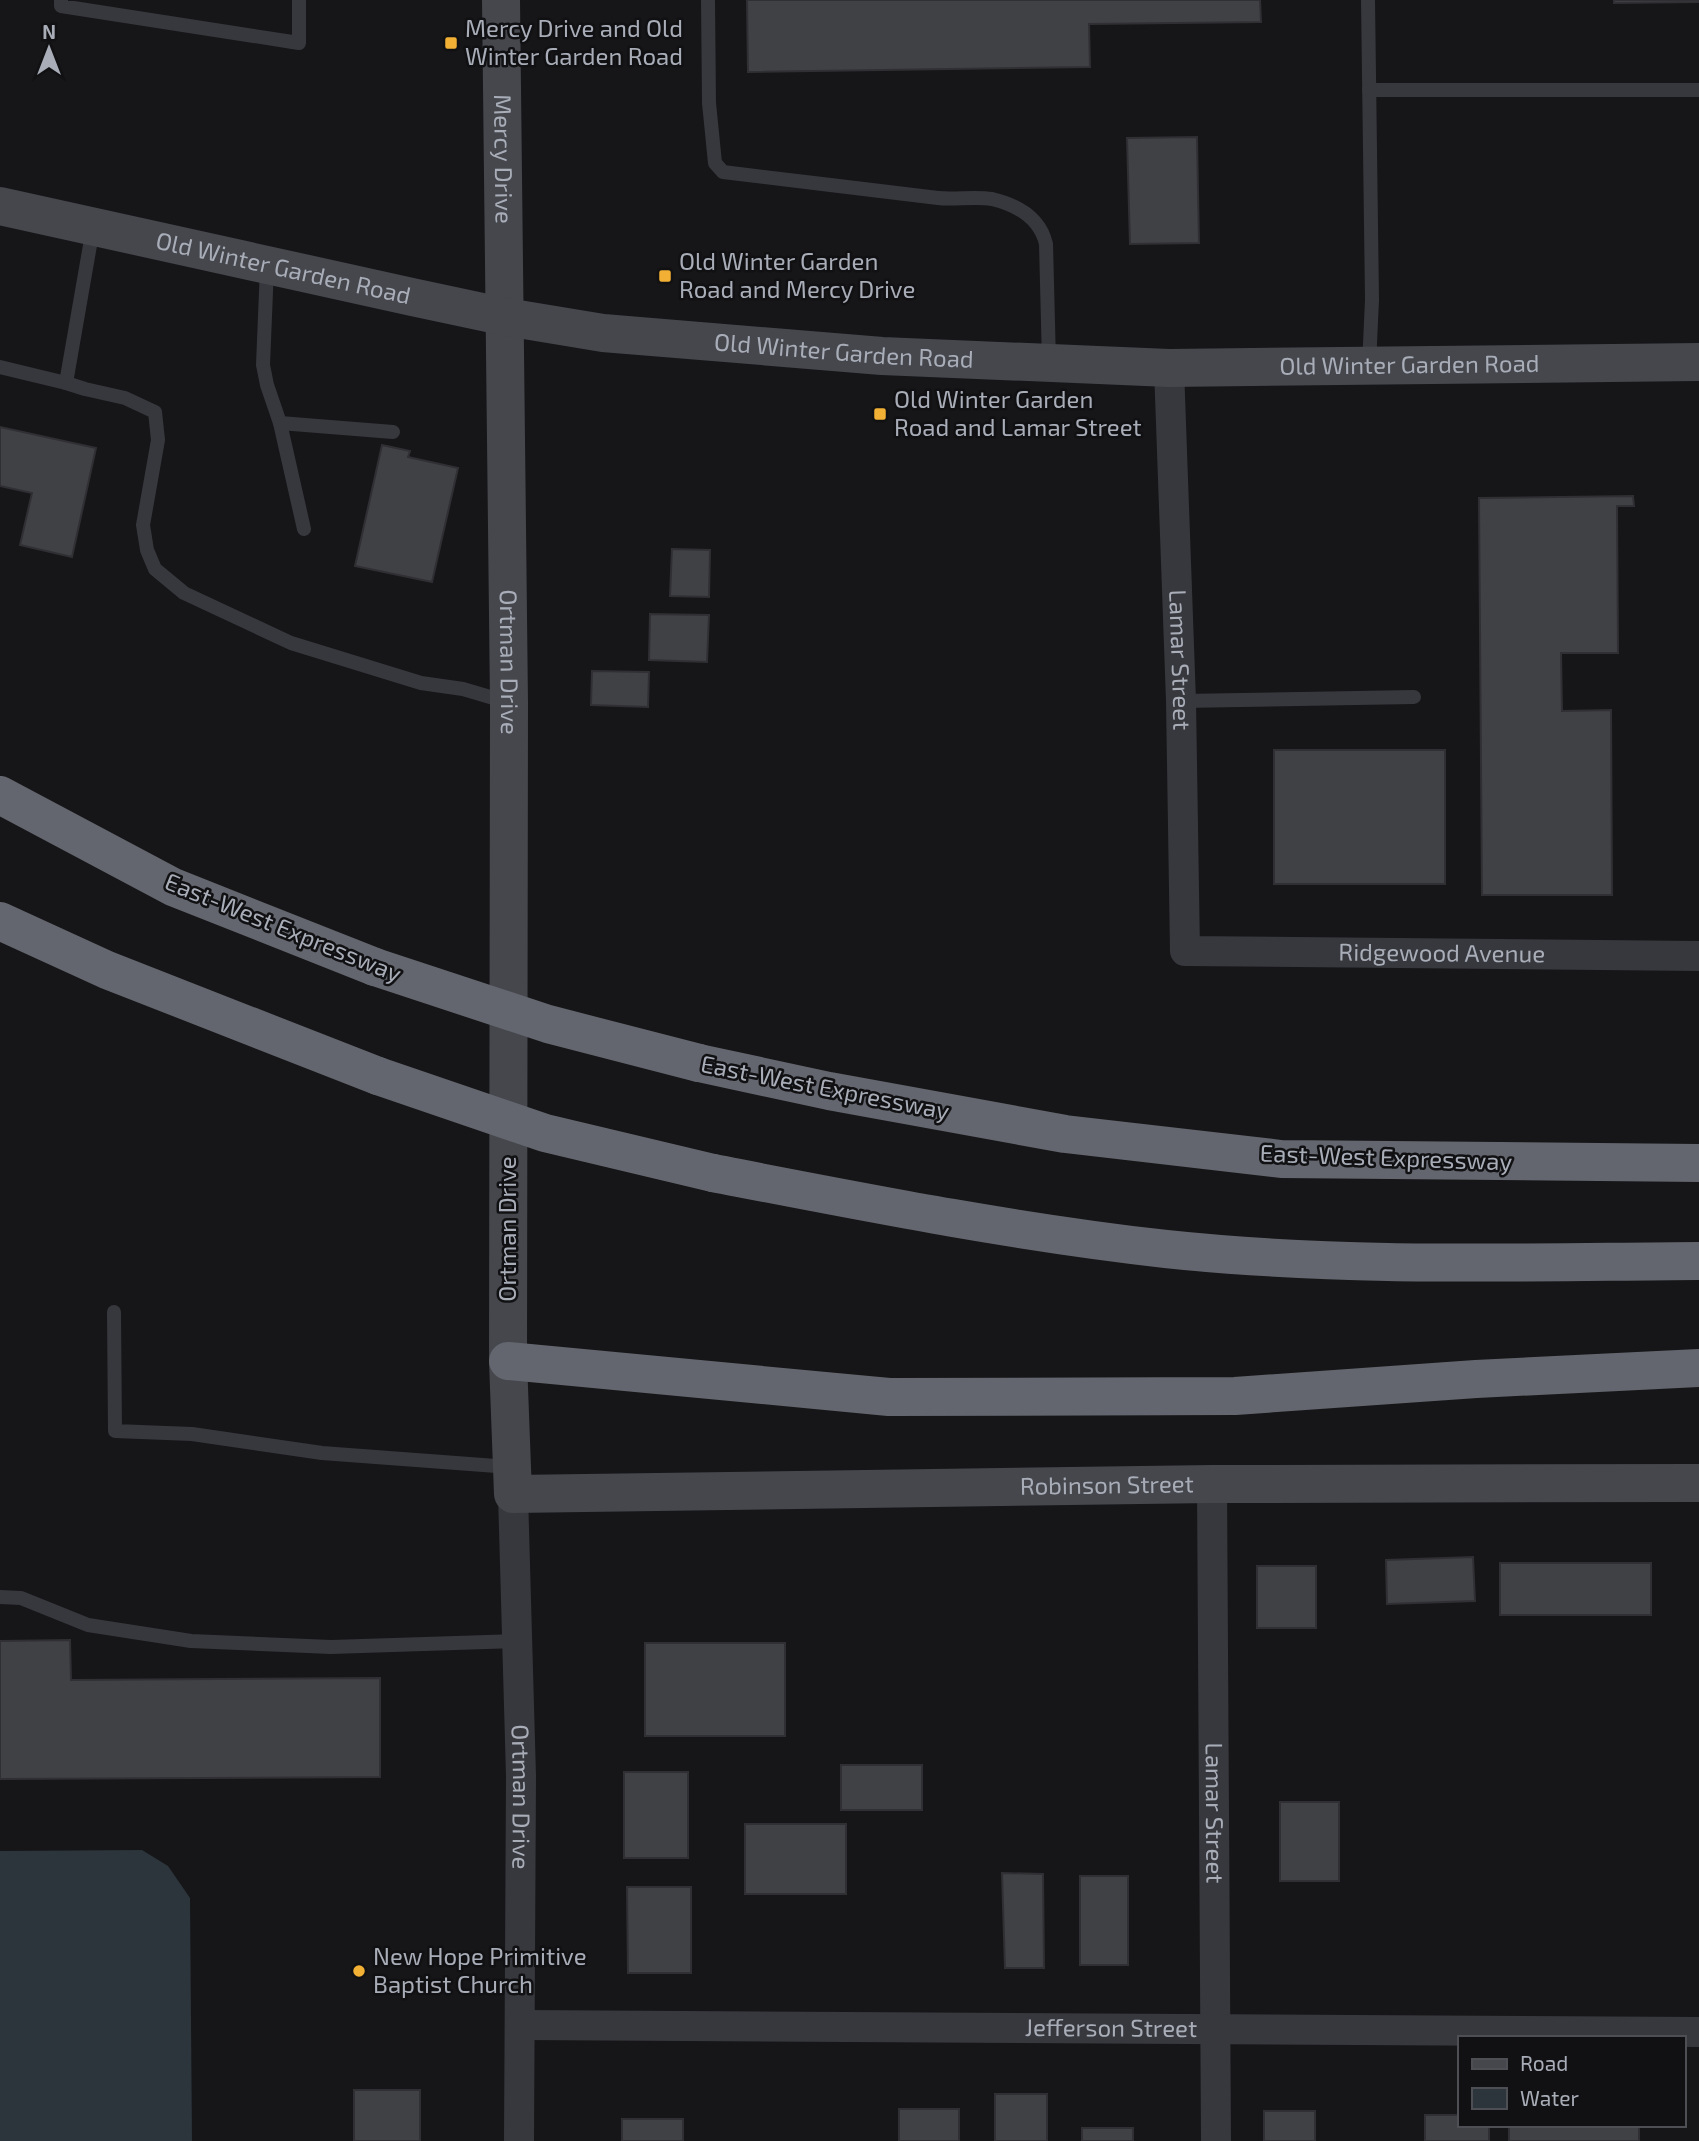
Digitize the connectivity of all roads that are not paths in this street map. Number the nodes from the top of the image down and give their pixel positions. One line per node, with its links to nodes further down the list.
1 (61, 0): 2 (lane)
2 (299, 0)
3 (501, 0): 11 (main road, Mercy Drive)
4 (708, 0): 13 (lane)
5 (1367, 0): 6 (lane)
6 (1369, 90): 7 (lane); 14 (lane)
7 (1699, 90)
8 (0, 206): 9 (main road, Old Winter Garden Road)
9 (93, 226): 10 (main road, Old Winter Garden Road); 17 (lane)
10 (267, 265): 11 (main road, Old Winter Garden Road); 18 (lane)
11 (506, 317): 13 (main road, Old Winter Garden Road); 23 (main road, Ortman Drive)
12 (1699, 362): 14 (main road, Old Winter Garden Road)
13 (1049, 363): 16 (main road, Old Winter Garden Road)
14 (1369, 366): 16 (main road, Old Winter Garden Road)
15 (0, 367): 17 (lane)
16 (1169, 368): 22 (street, Lamar Street)
17 (66, 383): 23 (lane)
18 (280, 423): 19 (lane); 20 (lane)
19 (393, 432)
20 (304, 529)
21 (1414, 697): 22 (lane)
22 (1181, 701): 26 (street, Lamar Street)
23 (509, 703): 31 (main road, Ortman Drive)
24 (0, 795): 28 (highway, East-West Expressway, bridge)
25 (0, 921): 29 (highway, bridge)
26 (1185, 951): 27 (street, Ridgewood Avenue)
27 (1699, 956)
28 (1699, 1163)
29 (1699, 1261)
30 (114, 1312): 33 (lane)
31 (508, 1361): 32 (highway); 33 (main road, Ortman Drive)
32 (1699, 1368)
33 (512, 1481): 35 (main road, Robinson Street); 37 (street, Ortman Drive)
34 (1699, 1483): 35 (main road, Robinson Street)
35 (1212, 1484): 39 (street, Lamar Street)
36 (0, 1597): 37 (lane)
37 (517, 1641): 38 (street, Ortman Drive)
38 (521, 2025): 39 (street, Jefferson Street); 41 (street, Ortman Drive)
39 (1215, 2029): 40 (street, Jefferson Street); 42 (street, Lamar Street)
40 (1699, 2032)
41 (519, 2141)
42 (1216, 2141)

